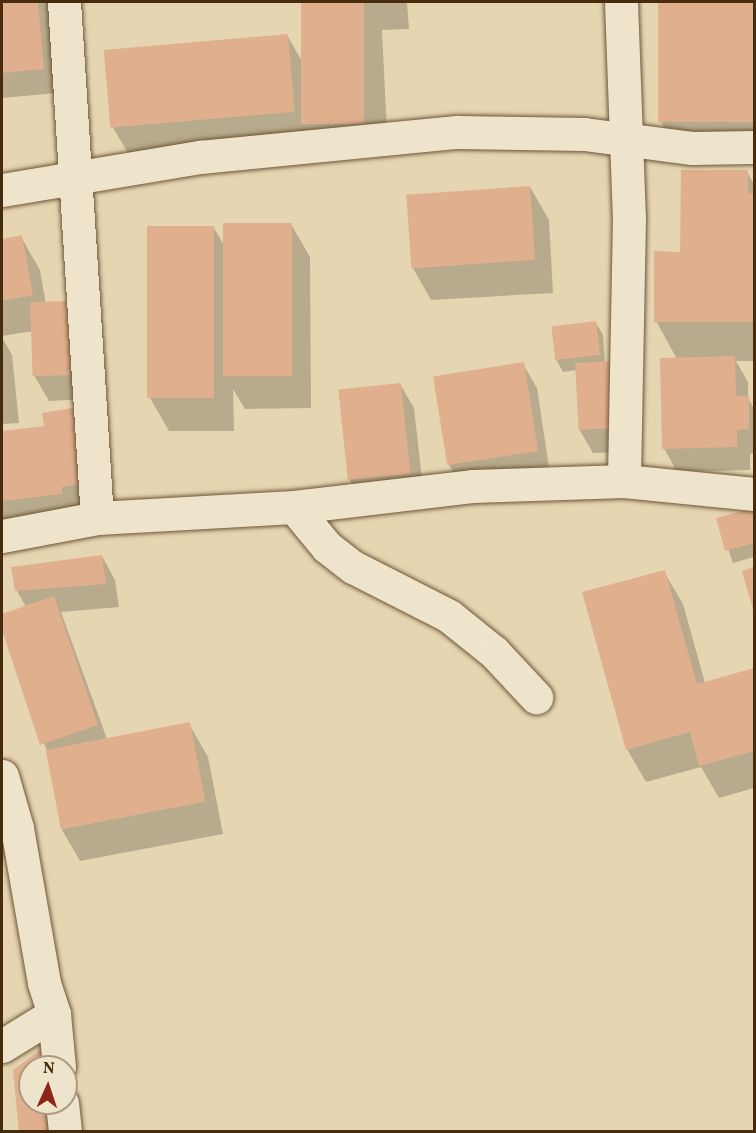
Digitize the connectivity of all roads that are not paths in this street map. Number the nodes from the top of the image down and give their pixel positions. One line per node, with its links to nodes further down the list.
1 (64, 2): 4 (street)
2 (621, 2): 6 (street)
3 (754, 147): 4 (street)
4 (74, 175): 5 (street); 9 (street)
5 (2, 190)
6 (624, 481): 7 (street); 8 (street)
7 (754, 494)
8 (294, 507): 9 (street); 11 (street)
9 (97, 518): 10 (street)
10 (2, 536)
11 (536, 696)
12 (2, 776): 13 (street)
13 (54, 1014): 14 (street); 15 (street)
14 (2, 1046)
15 (58, 1055)
16 (63, 1115): 17 (street)
17 (65, 1131)

